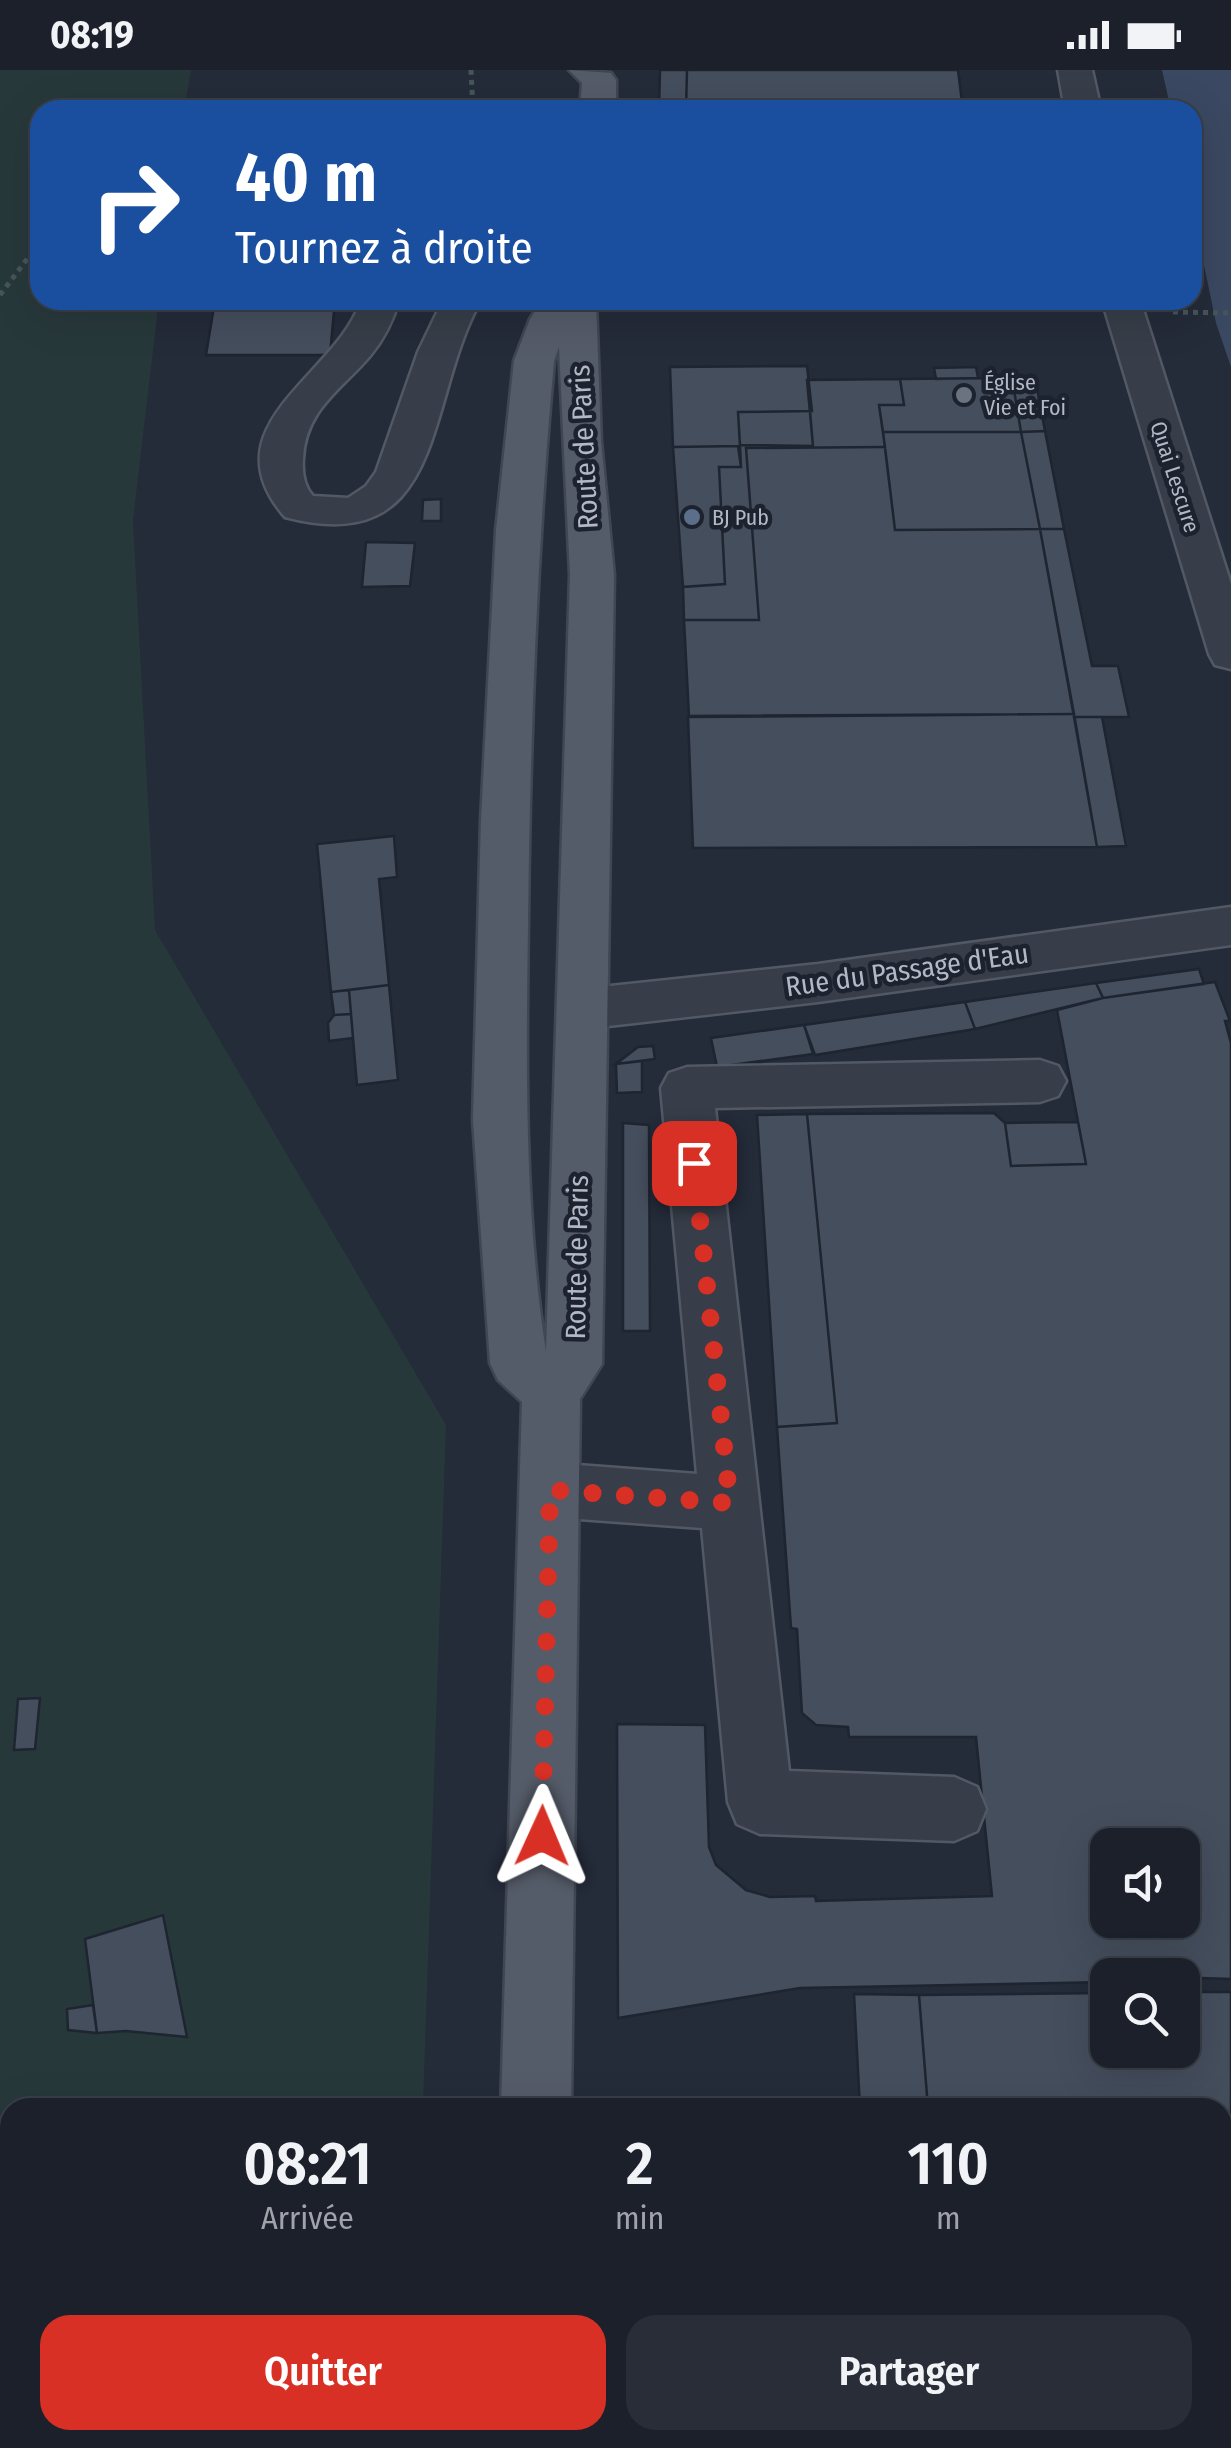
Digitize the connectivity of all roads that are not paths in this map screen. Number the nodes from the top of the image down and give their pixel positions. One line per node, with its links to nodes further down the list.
1 (1076, 70): 4 (street)
2 (573, 78): 3 (main road)
3 (598, 100)
4 (1082, 100)
5 (378, 310): 6 (street)
6 (456, 310)
7 (556, 310): 15 (main road, Route de Paris)
8 (577, 310): 14 (main road, Route de Paris)
9 (1123, 310): 12 (street, Quai Lescure)
10 (1152, 310): 11 (street)
11 (1167, 312)
12 (1231, 654)
13 (1231, 926): 14 (street, Rue du Passage d'Eau)
14 (582, 1009): 15 (main road); 17 (main road, Route de Paris)
15 (500, 1016): 17 (main road, Route de Paris)
16 (1040, 1081): 19 (street)
17 (551, 1392): 18 (main road)
18 (550, 1490): 19 (street); 21 (main road)
19 (730, 1503): 20 (street)
20 (954, 1809)
21 (536, 2098)

